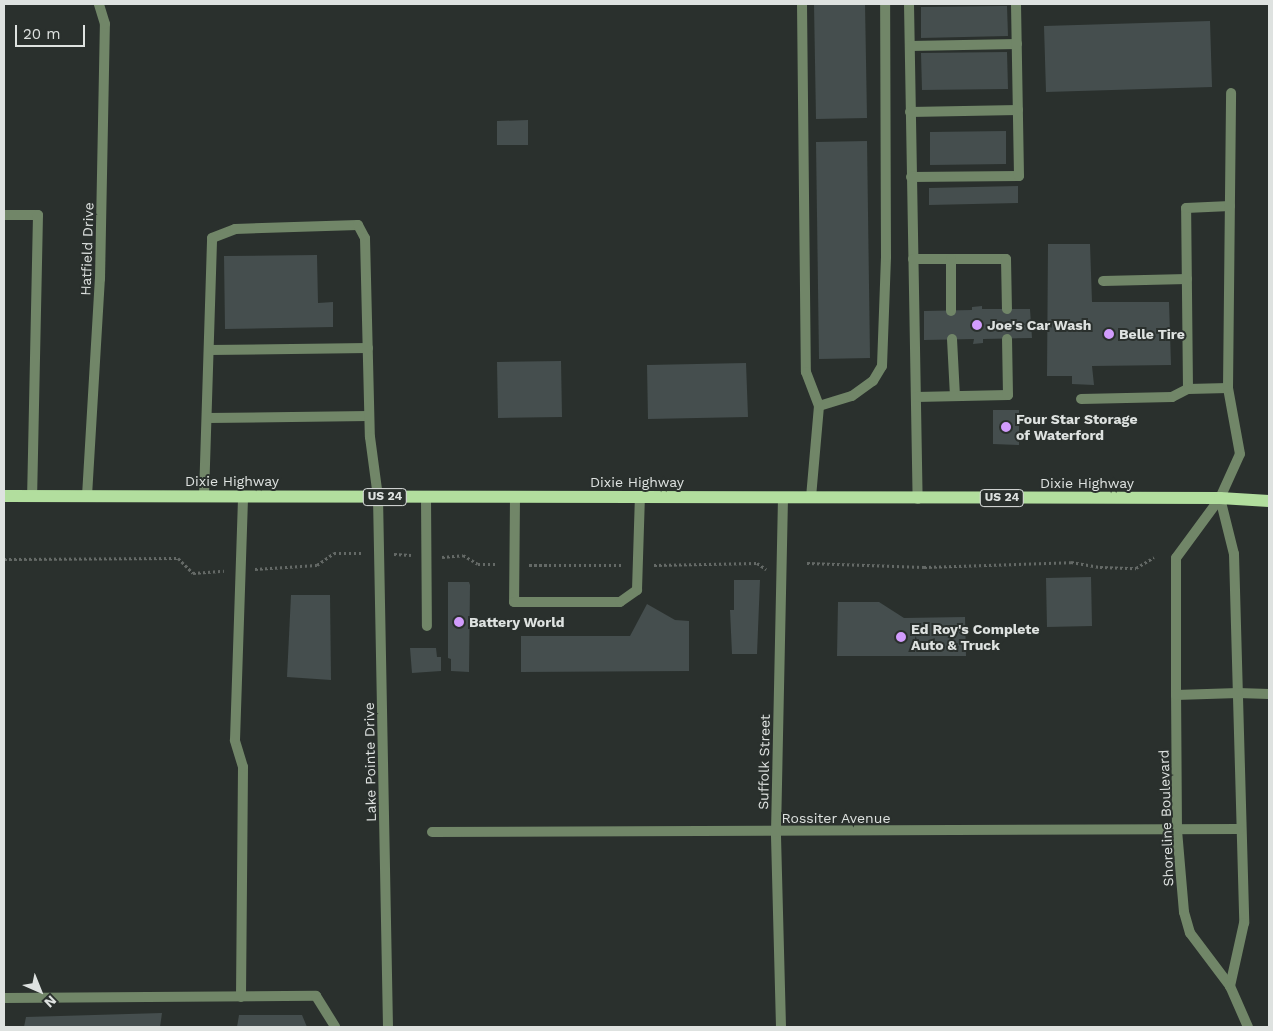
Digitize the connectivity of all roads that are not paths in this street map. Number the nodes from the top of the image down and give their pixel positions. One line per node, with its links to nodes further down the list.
1 (99, 4): 34 (street, Hatfield Drive)
2 (802, 4): 29 (street)
3 (885, 4): 29 (street)
4 (909, 4): 7 (street)
5 (1016, 4): 6 (street)
6 (1017, 44): 7 (street); 9 (street)
7 (910, 46): 10 (street)
8 (1232, 93): 12 (street, Shoreline Boulevard)
9 (1018, 110): 10 (street); 11 (street)
10 (910, 112): 11 (street)
11 (911, 178): 14 (street)
12 (1230, 206): 16 (street); 24 (street, Shoreline Boulevard)
13 (4, 215): 33 (street)
14 (913, 259): 15 (street); 27 (street)
15 (951, 259): 18 (street); 19 (street)
16 (1187, 279): 17 (street); 25 (street)
17 (1103, 281)
18 (1007, 309)
19 (951, 310)
20 (952, 339): 26 (street)
21 (1007, 339): 26 (street)
22 (368, 348): 23 (street); 23 (street, Lake Pointe Drive); 30 (street, Lake Pointe Drive)
23 (209, 350): 31 (street)
24 (1228, 388): 25 (street); 44 (street, Shoreline Boulevard)
25 (1188, 389): 28 (street)
26 (955, 396): 27 (street)
27 (916, 397): 43 (street)
28 (1081, 399)
29 (819, 406): 42 (street)
30 (369, 416): 31 (street); 37 (street, Lake Pointe Drive)
31 (207, 418): 35 (street)
32 (4, 496): 33 (main road, Dixie Highway / US 24)
33 (32, 496): 34 (main road, Dixie Highway / US 24)
34 (87, 496): 35 (main road, Dixie Highway / US 24)
35 (204, 496): 36 (main road, Dixie Highway / US 24)
36 (243, 496): 37 (main road, Dixie Highway / US 24); 55 (street)
37 (378, 497): 38 (main road, Dixie Highway / US 24); 58 (street, Lake Pointe Drive)
38 (426, 497): 39 (main road, Dixie Highway / US 24); 46 (street)
39 (515, 497): 40 (main road, Dixie Highway / US 24); 40 (street)
40 (640, 497): 41 (main road, Dixie Highway / US 24)
41 (783, 497): 42 (main road, Dixie Highway / US 24); 53 (street, Suffolk Street)
42 (811, 497): 43 (main road, Dixie Highway / US 24)
43 (918, 498): 44 (main road, Dixie Highway / US 24)
44 (1220, 498): 45 (main road, Dixie Highway / US 24); 47 (street); 48 (street, Shoreline Boulevard)
45 (1269, 501)
46 (427, 626)
47 (1238, 693): 48 (street); 49 (street); 50 (street)
48 (1176, 694): 51 (street, Shoreline Boulevard)
49 (1269, 694)
50 (1240, 829): 51 (street, Rossiter Avenue); 54 (street)
51 (1177, 831): 53 (street, Rossiter Avenue); 54 (street, Shoreline Boulevard)
52 (432, 832): 53 (street, Rossiter Avenue)
53 (776, 832): 59 (street, Suffolk Street)
54 (1230, 986): 60 (street, Shoreline Boulevard)
55 (241, 996): 56 (street); 57 (street)
56 (4, 998)
57 (335, 1027)
58 (388, 1027)
59 (781, 1027)
60 (1248, 1027)

